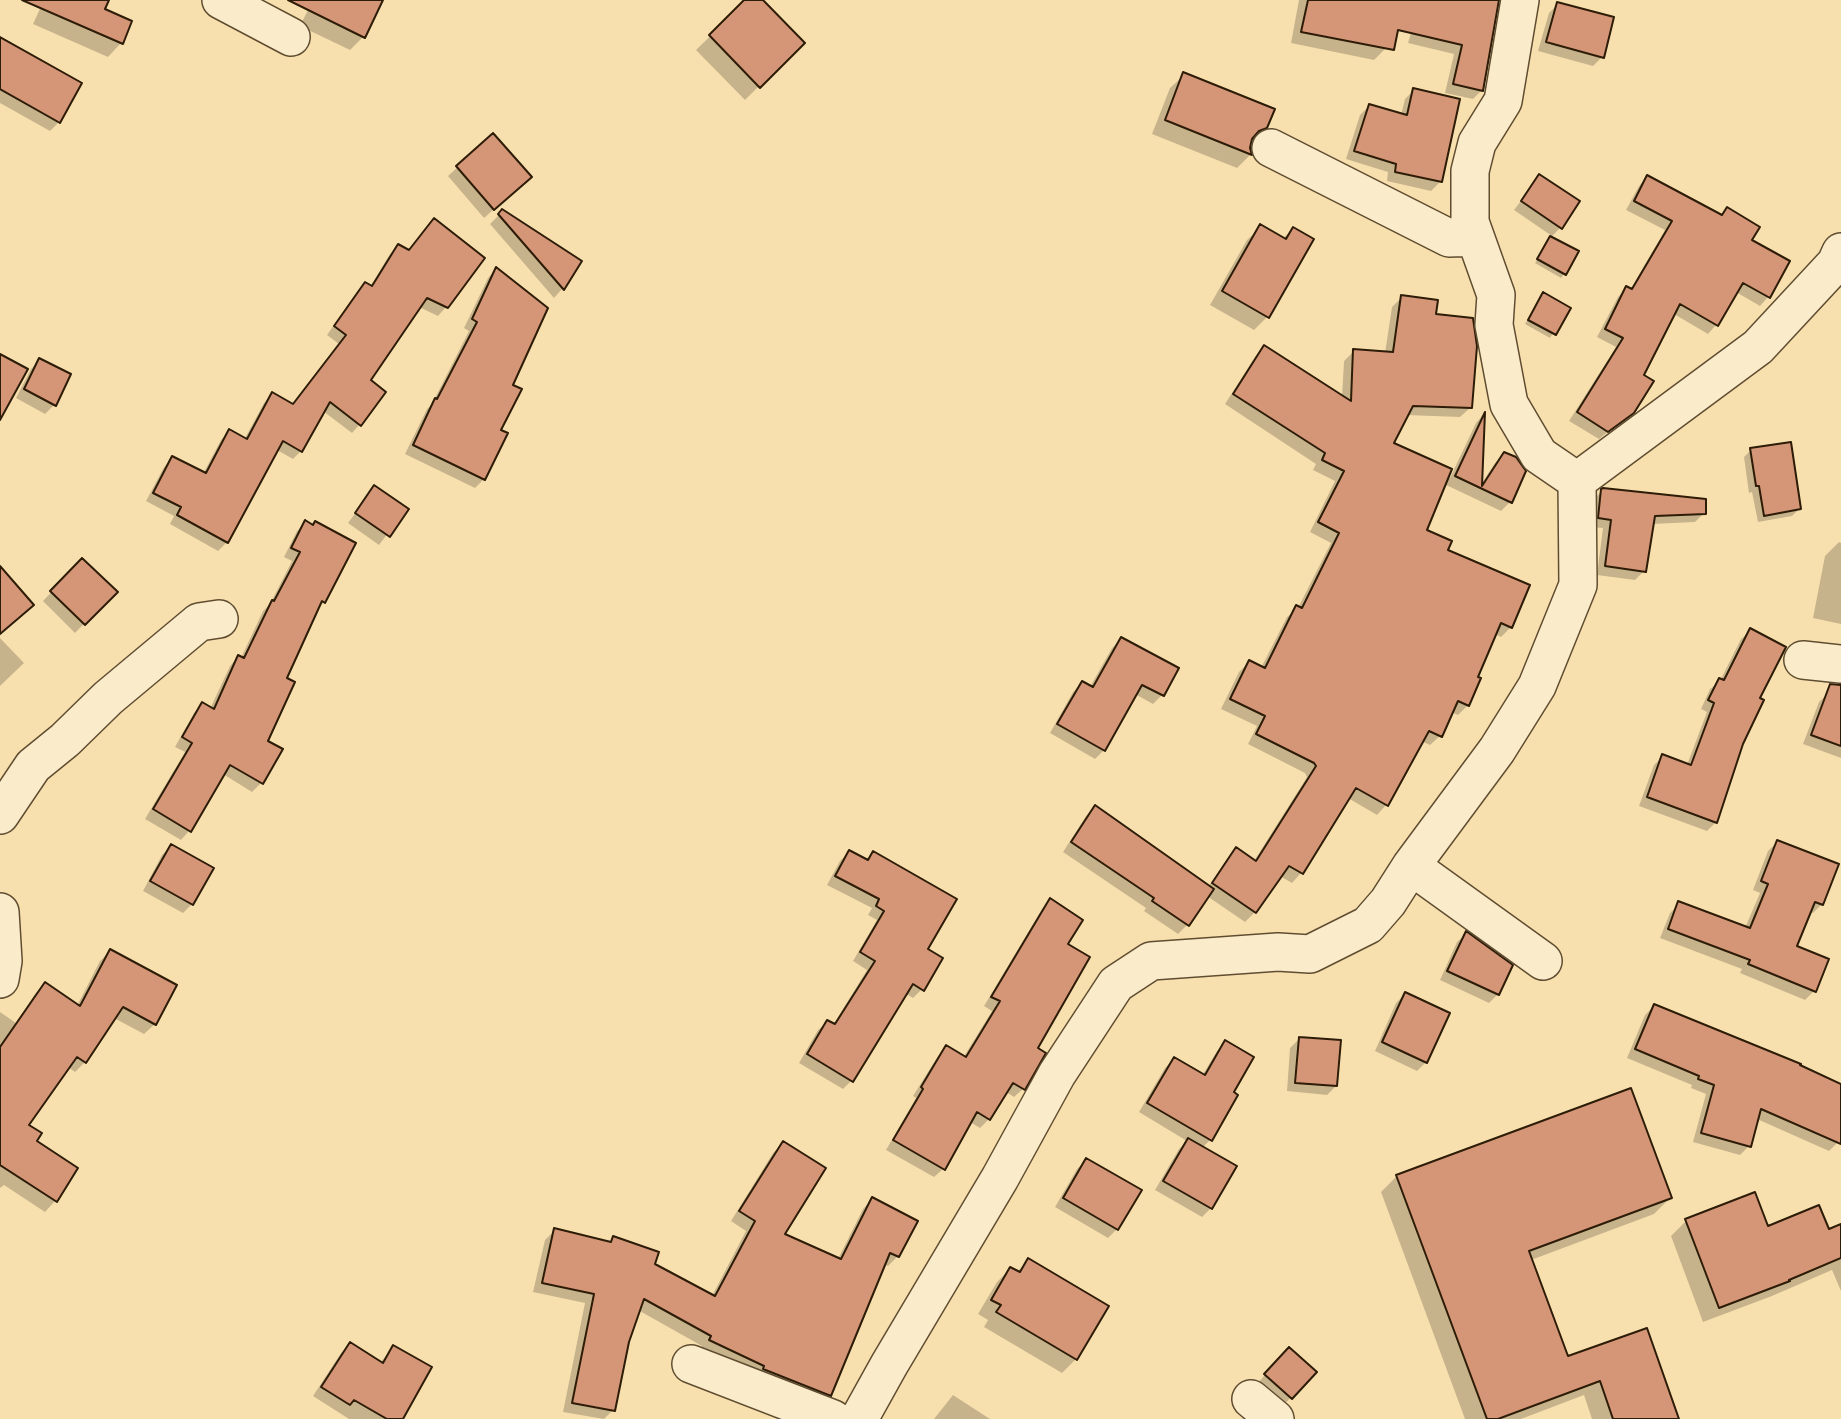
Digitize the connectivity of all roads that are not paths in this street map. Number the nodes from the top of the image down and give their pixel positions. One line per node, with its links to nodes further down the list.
1 (221, 0): 3 (street)
2 (1520, 0): 5 (street)
3 (291, 37)
4 (1271, 148): 5 (street)
5 (1475, 237): 7 (street)
6 (1841, 252): 7 (street)
7 (1577, 481): 12 (street)
8 (219, 619): 11 (street)
9 (1804, 660): 10 (street)
10 (1841, 664)
11 (0, 815)
12 (1411, 866): 14 (street); 17 (street)
13 (0, 912): 15 (street)
14 (1543, 961)
15 (0, 979)
16 (691, 1364): 18 (street)
17 (869, 1413)
18 (834, 1419)

